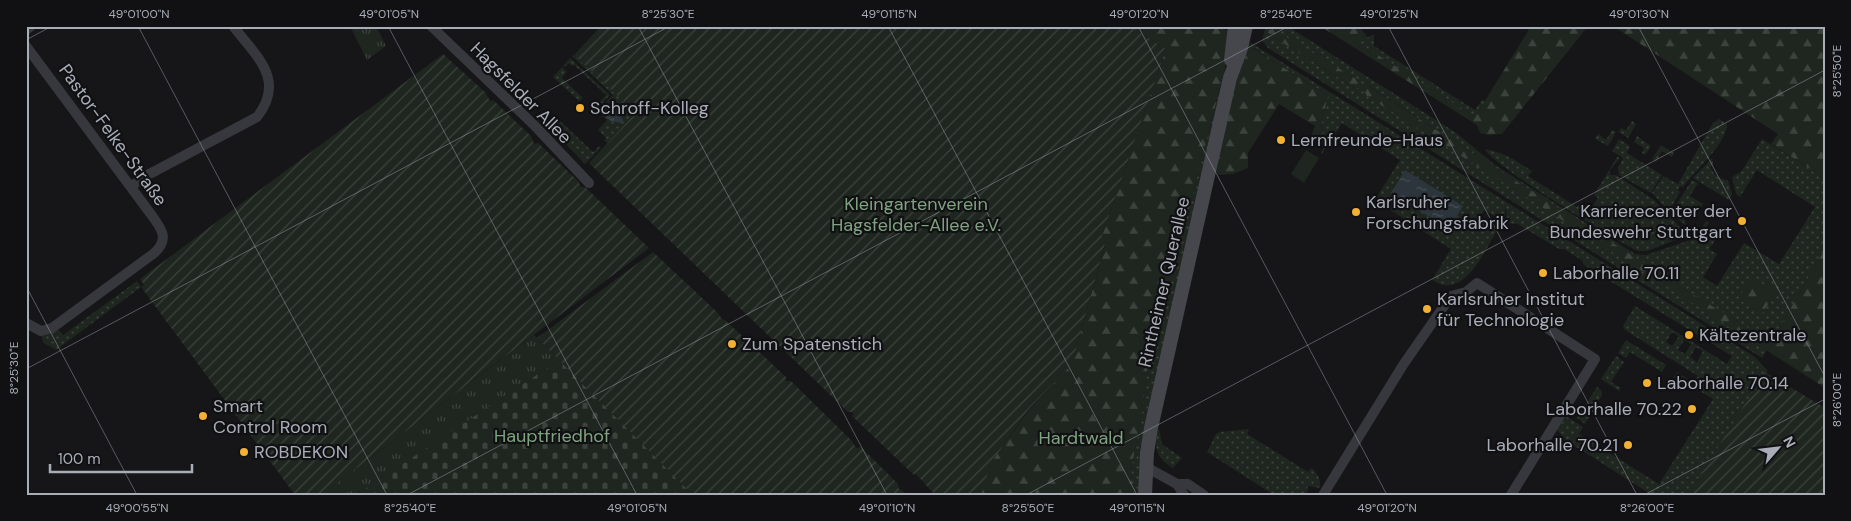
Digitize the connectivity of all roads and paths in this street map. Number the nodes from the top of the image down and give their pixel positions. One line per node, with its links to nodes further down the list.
1 (31, 26): 6 (street)
2 (233, 26): 10 (street)
3 (430, 26): 9 (street, Hagsfelder Allee)
4 (1235, 26): 8 (street, Rintheimer Querallee)
5 (1246, 26): 8 (street, Rintheimer Querallee)
6 (26, 30)
7 (26, 46): 10 (street, Pastor-Felke-Straße)
8 (1230, 78): 12 (street, Rintheimer Querallee)
9 (589, 184)
10 (131, 187): 11 (street, Pastor-Felke-Straße)
11 (26, 323)
12 (1146, 467): 13 (street); 14 (street, Rintheimer Querallee)
13 (1177, 484): 15 (street); 16 (street)
14 (1145, 495)
15 (1184, 495)
16 (1204, 495)
17 (1323, 495): 18 (street)
18 (1511, 495)

